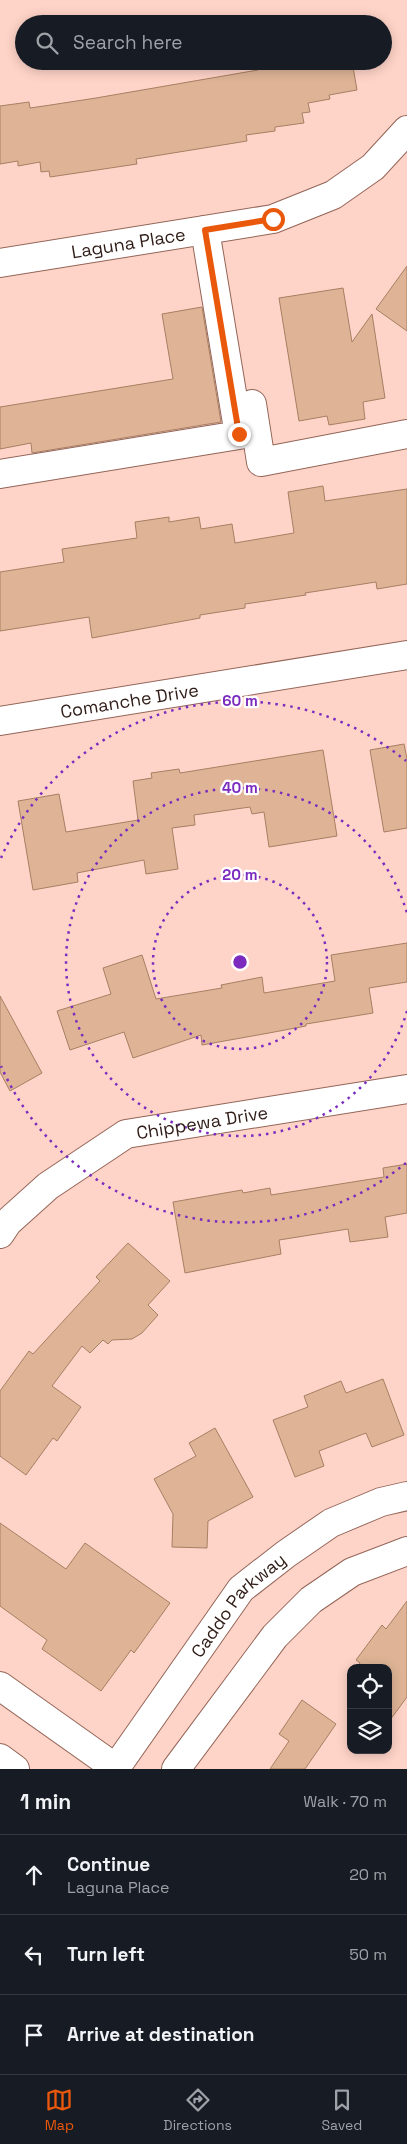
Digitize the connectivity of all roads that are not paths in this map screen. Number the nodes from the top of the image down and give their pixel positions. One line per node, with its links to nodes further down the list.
1 (407, 130): 2 (street, Laguna Place)
2 (215, 228): 3 (street, Laguna Place); 4 (street); 5 (street)
3 (0, 263)
4 (407, 434)
5 (0, 474)
6 (407, 655): 7 (street, Comanche Drive)
7 (0, 721)
8 (407, 1089): 9 (street, Chippewa Drive)
9 (0, 1234)
10 (407, 1496): 15 (street, Caddo Parkway)
11 (407, 1551): 16 (street)
12 (0, 1686): 15 (street)
13 (0, 1758): 14 (street)
14 (15, 1769)
15 (116, 1769)
16 (176, 1769)

